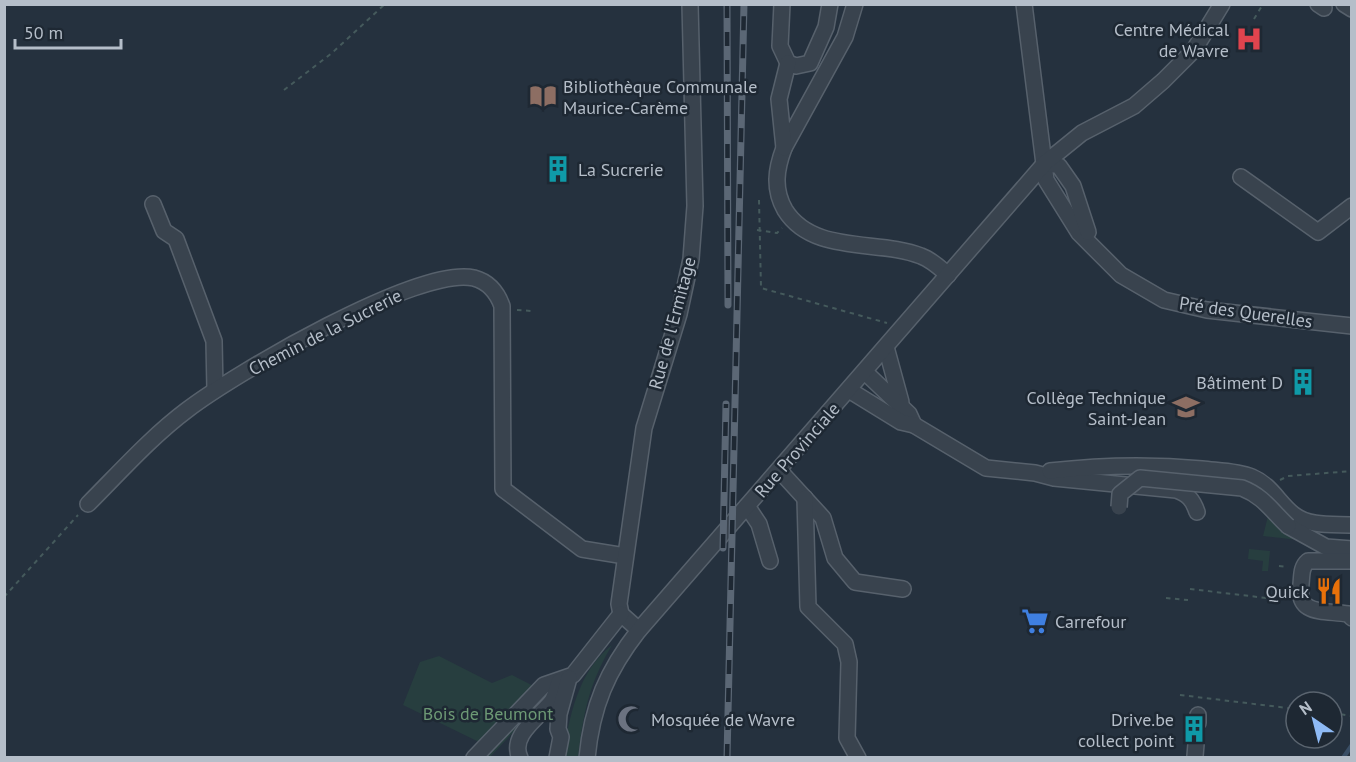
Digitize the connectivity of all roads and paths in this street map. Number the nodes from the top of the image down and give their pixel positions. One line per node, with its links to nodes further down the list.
1 (385, 4): 13 (path)
2 (690, 4): 44 (street, Rue de l'Ermitage)
3 (782, 4): 12 (street)
4 (830, 4): 12 (street)
5 (855, 4): 14 (street)
6 (1024, 4): 15 (street, Pré des Querelles)
7 (1222, 4): 15 (street, Rue Provinciale)
8 (1263, 4): 11 (path)
9 (1344, 4): 10 (street)
10 (1352, 9)
11 (1254, 19)
12 (788, 63): 14 (street)
13 (284, 90)
14 (784, 148): 20 (street)
15 (1045, 163): 22 (street, Rue Provinciale); 23 (street, Pré des Querelles)
16 (1241, 177): 19 (street)
17 (759, 200): 21 (path)
18 (153, 204): 27 (street)
19 (1352, 206)
20 (792, 218): 21 (path); 22 (street)
21 (757, 230): 24 (path)
22 (948, 275): 24 (street, Rue Provinciale)
23 (1352, 326)
24 (900, 330): 25 (street, Rue Provinciale)
25 (886, 347): 26 (street, Rue Provinciale); 29 (street)
26 (865, 372): 28 (street, Rue Provinciale); 29 (street)
27 (215, 390): 36 (street, Chemin de la Sucrerie); 44 (street, Chemin de la Sucrerie)
28 (849, 390): 30 (street); 31 (street, Rue Provinciale)
29 (903, 407): 30 (street)
30 (914, 425): 33 (street)
31 (779, 470): 35 (street); 37 (street, Rue Provinciale)
32 (1352, 471): 34 (path)
33 (1035, 473): 34 (street); 39 (street)
34 (1267, 486): 40 (street)
35 (805, 498): 47 (street); 63 (street)
36 (88, 504): 49 (path)
37 (747, 506): 45 (street); 55 (street, Rue Provinciale)
38 (1119, 507): 42 (street, bridge)
39 (1197, 512)
40 (1327, 524): 41 (street); 42 (street)
41 (1352, 525)
42 (1326, 547): 43 (street)
43 (1352, 549)
44 (625, 556): 53 (street, Rue de l'Ermitage)
45 (770, 561)
46 (1352, 561): 54 (street)
47 (903, 589)
48 (1190, 589): 51 (path)
49 (4, 597)
50 (1166, 598): 52 (path)
51 (1275, 599)
52 (1188, 600)
53 (621, 614): 55 (street); 56 (street)
54 (1350, 624)
55 (639, 630): 62 (street, Rue Provinciale)
56 (564, 680): 59 (street); 60 (street); 61 (street)
57 (1179, 695): 58 (path)
58 (1284, 708)
59 (474, 758)
60 (520, 758)
61 (557, 758)
62 (587, 758)
63 (858, 758)

